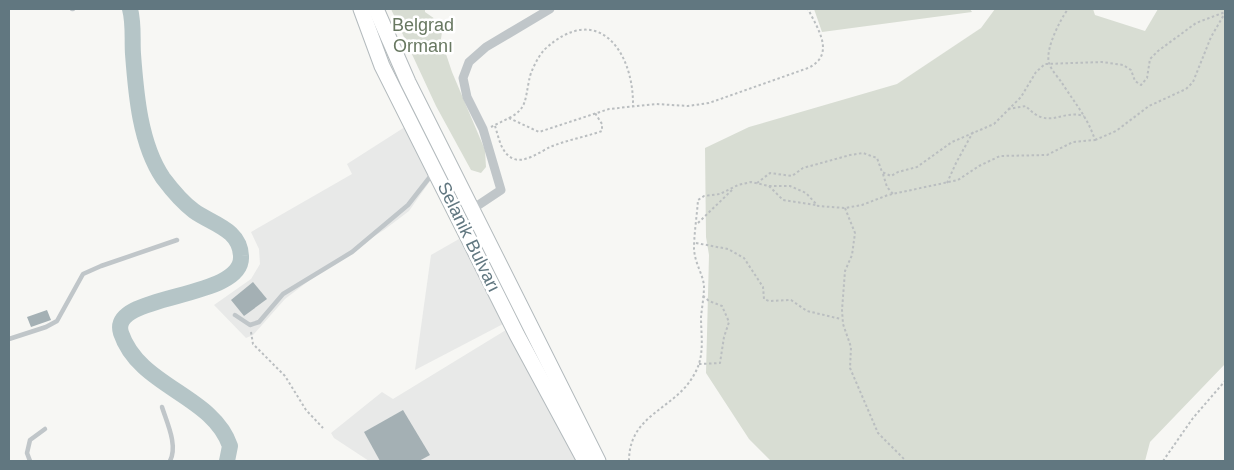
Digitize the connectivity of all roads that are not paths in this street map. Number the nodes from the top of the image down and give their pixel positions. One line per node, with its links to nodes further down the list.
1 (361, 9): 4 (main road, Selanik Bulvarı)
2 (376, 9): 5 (main road, Selanik Bulvarı)
3 (550, 9): 5 (street)
4 (436, 171): 7 (lane); 13 (main road, Selanik Bulvarı)
5 (471, 210): 14 (main road, Selanik Bulvarı)
6 (177, 240): 8 (lane)
7 (235, 315)
8 (9, 339)
9 (162, 407): 12 (lane)
10 (45, 429): 11 (lane)
11 (30, 461)
12 (170, 461)
13 (585, 461)
14 (598, 461)

